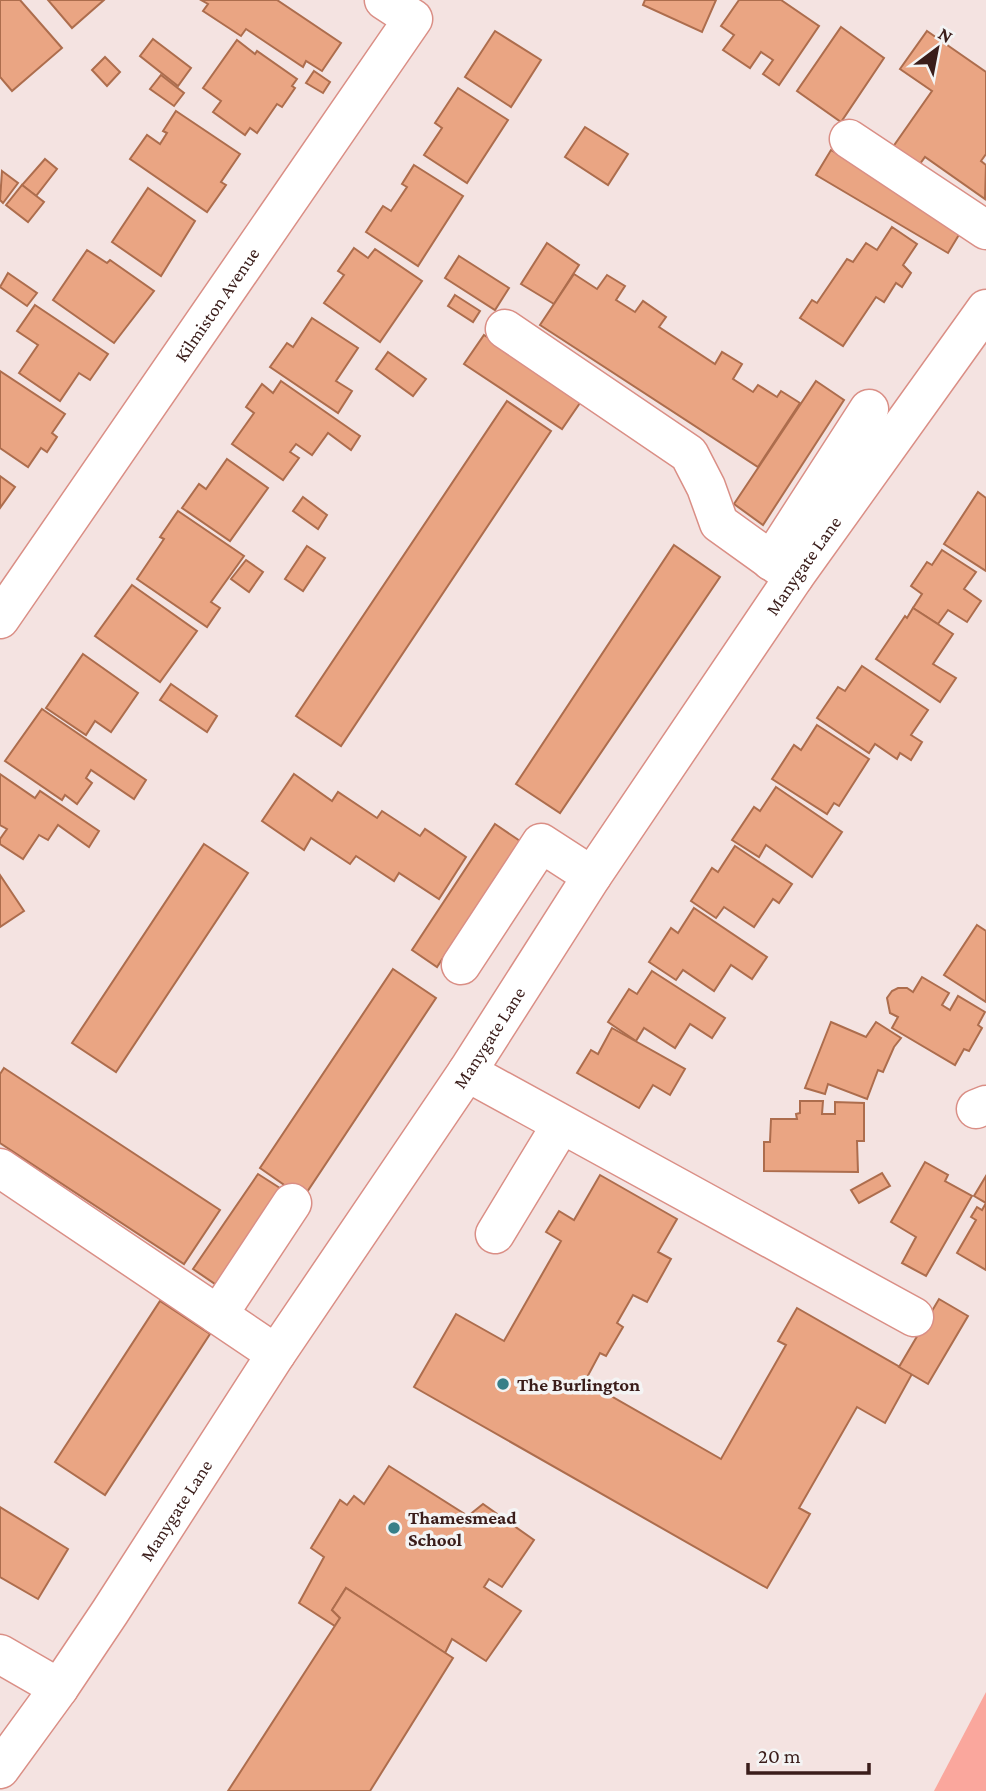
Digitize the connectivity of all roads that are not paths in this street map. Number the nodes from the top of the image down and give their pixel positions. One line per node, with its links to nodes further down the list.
1 (384, 0): 8 (street, Kilmiston Avenue)
2 (849, 139): 3 (street)
3 (986, 230)
4 (505, 329): 7 (street)
5 (980, 331): 7 (street, Manygate Lane)
6 (869, 410): 7 (street)
7 (783, 569): 9 (street, Manygate Lane)
8 (0, 618)
9 (592, 876): 10 (street); 11 (street, Manygate Lane)
10 (461, 965)
11 (467, 1072): 12 (street); 18 (street, Manygate Lane)
12 (561, 1125): 15 (street); 17 (street)
13 (0, 1168): 16 (street)
14 (292, 1203): 16 (street)
15 (495, 1234)
16 (218, 1315): 18 (street)
17 (914, 1317)
18 (276, 1354): 20 (street, Manygate Lane)
19 (0, 1654): 20 (street)
20 (59, 1688): 21 (street, Manygate Lane)
21 (0, 1769)

